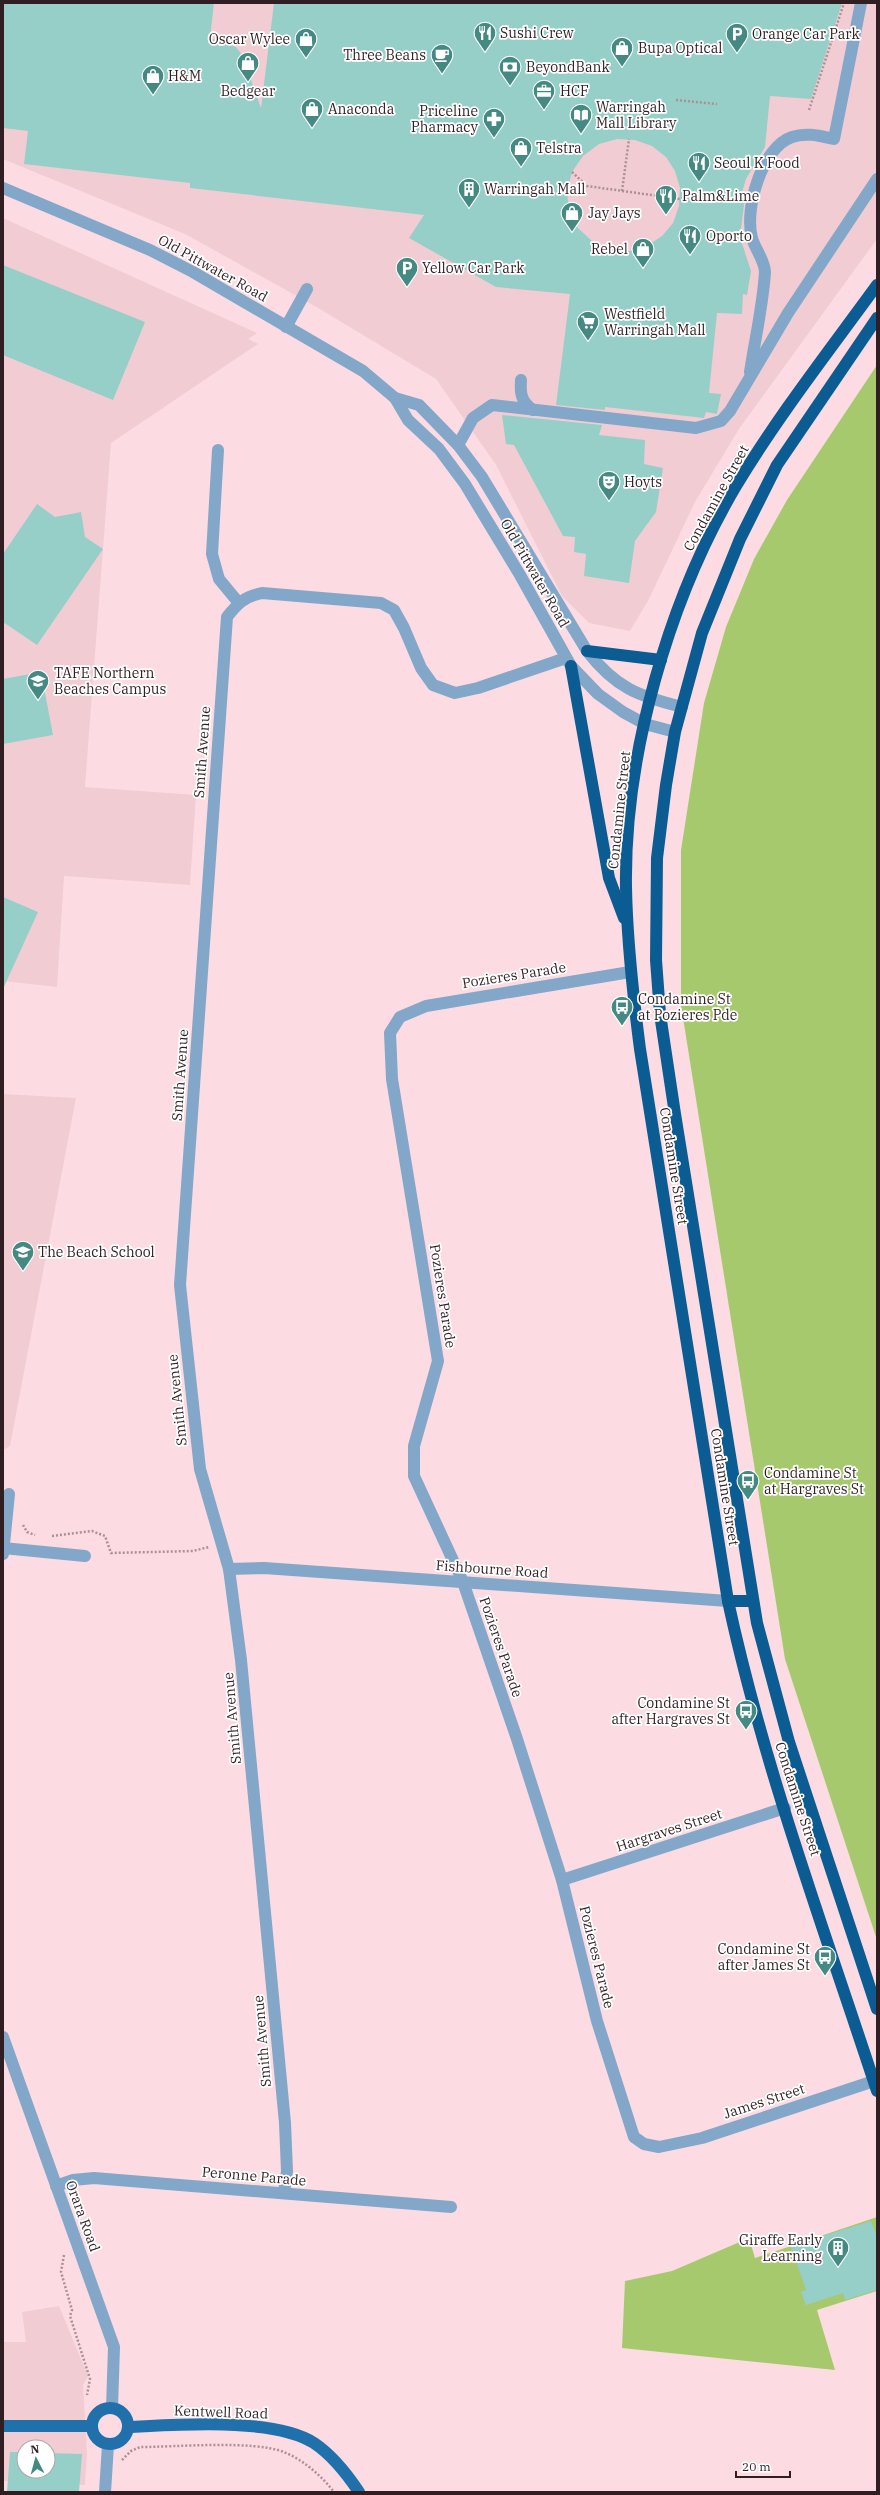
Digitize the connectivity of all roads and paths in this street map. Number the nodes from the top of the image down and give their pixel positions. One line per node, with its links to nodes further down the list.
1 (844, 3): 5 (path)
2 (861, 3): 16 (street)
3 (676, 100): 4 (path)
4 (717, 104)
5 (809, 110)
6 (628, 139): 10 (path)
7 (572, 172): 10 (path)
8 (877, 179): 16 (street)
9 (3, 188): 15 (street, Old Pittwater Road)
10 (622, 191): 11 (path)
11 (680, 199)
12 (877, 285): 24 (highway, Condamine Street)
13 (307, 289): 15 (street)
14 (877, 318): 27 (highway, Condamine Street)
15 (286, 327): 18 (street, Old Pittwater Road)
16 (749, 377): 19 (street)
17 (521, 380): 19 (street)
18 (395, 398): 20 (street, Old Pittwater Road); 25 (street, Old Pittwater Road)
19 (533, 410): 20 (street)
20 (458, 445): 23 (street, Old Pittwater Road)
21 (218, 450): 22 (street)
22 (238, 602): 25 (street); 36 (street, Smith Avenue)
23 (587, 651): 24 (highway); 26 (street, Old Pittwater Road)
24 (661, 660): 26 (highway, Condamine Street)
25 (569, 662): 28 (street, Old Pittwater Road); 30 (highway)
26 (650, 699): 27 (street, Old Pittwater Road); 28 (highway, Condamine Street)
27 (682, 707): 29 (highway, Condamine Street)
28 (645, 724): 29 (street, Old Pittwater Road); 30 (highway, Condamine Street)
29 (675, 732): 43 (highway, Condamine Street)
30 (628, 928): 31 (highway, Condamine Street)
31 (630, 972): 41 (street, Pozieres Parade); 42 (highway, Condamine Street)
32 (8, 1494): 37 (street)
33 (23, 1525): 34 (path)
34 (41, 1535)
35 (48, 1536): 36 (path)
36 (221, 1543): 40 (street, Smith Avenue)
37 (3, 1548): 38 (street); 39 (street)
38 (3, 1554)
39 (85, 1556)
40 (229, 1569): 41 (street, Fishbourne Road); 51 (street, Smith Avenue)
41 (463, 1582): 42 (street, Fishbourne Road); 45 (street, Pozieres Parade)
42 (728, 1601): 43 (highway, Fishbourne Road); 44 (highway, Condamine Street)
43 (753, 1601): 46 (highway, Condamine Street)
44 (785, 1808): 45 (street, Hargraves Street); 48 (highway, Condamine Street)
45 (562, 1880): 49 (street, Pozieres Parade)
46 (877, 2009)
47 (3, 2037): 50 (street, Orara Road)
48 (876, 2084): 49 (street, James Street)
49 (659, 2147)
50 (56, 2186): 51 (street, Peronne Parade); 55 (street, Orara Road)
51 (284, 2194): 52 (street, Peronne Parade)
52 (451, 2207)
53 (64, 2254): 54 (path)
54 (87, 2395)
55 (112, 2408): 57 (main road); 58 (main road)
56 (3, 2426): 57 (main road)
57 (92, 2426): 59 (main road)
58 (128, 2427): 59 (main road); 63 (main road, Kentwell Road)
59 (108, 2445): 61 (street)
60 (118, 2459): 62 (path)
61 (105, 2492)
62 (334, 2492)
63 (359, 2492)

